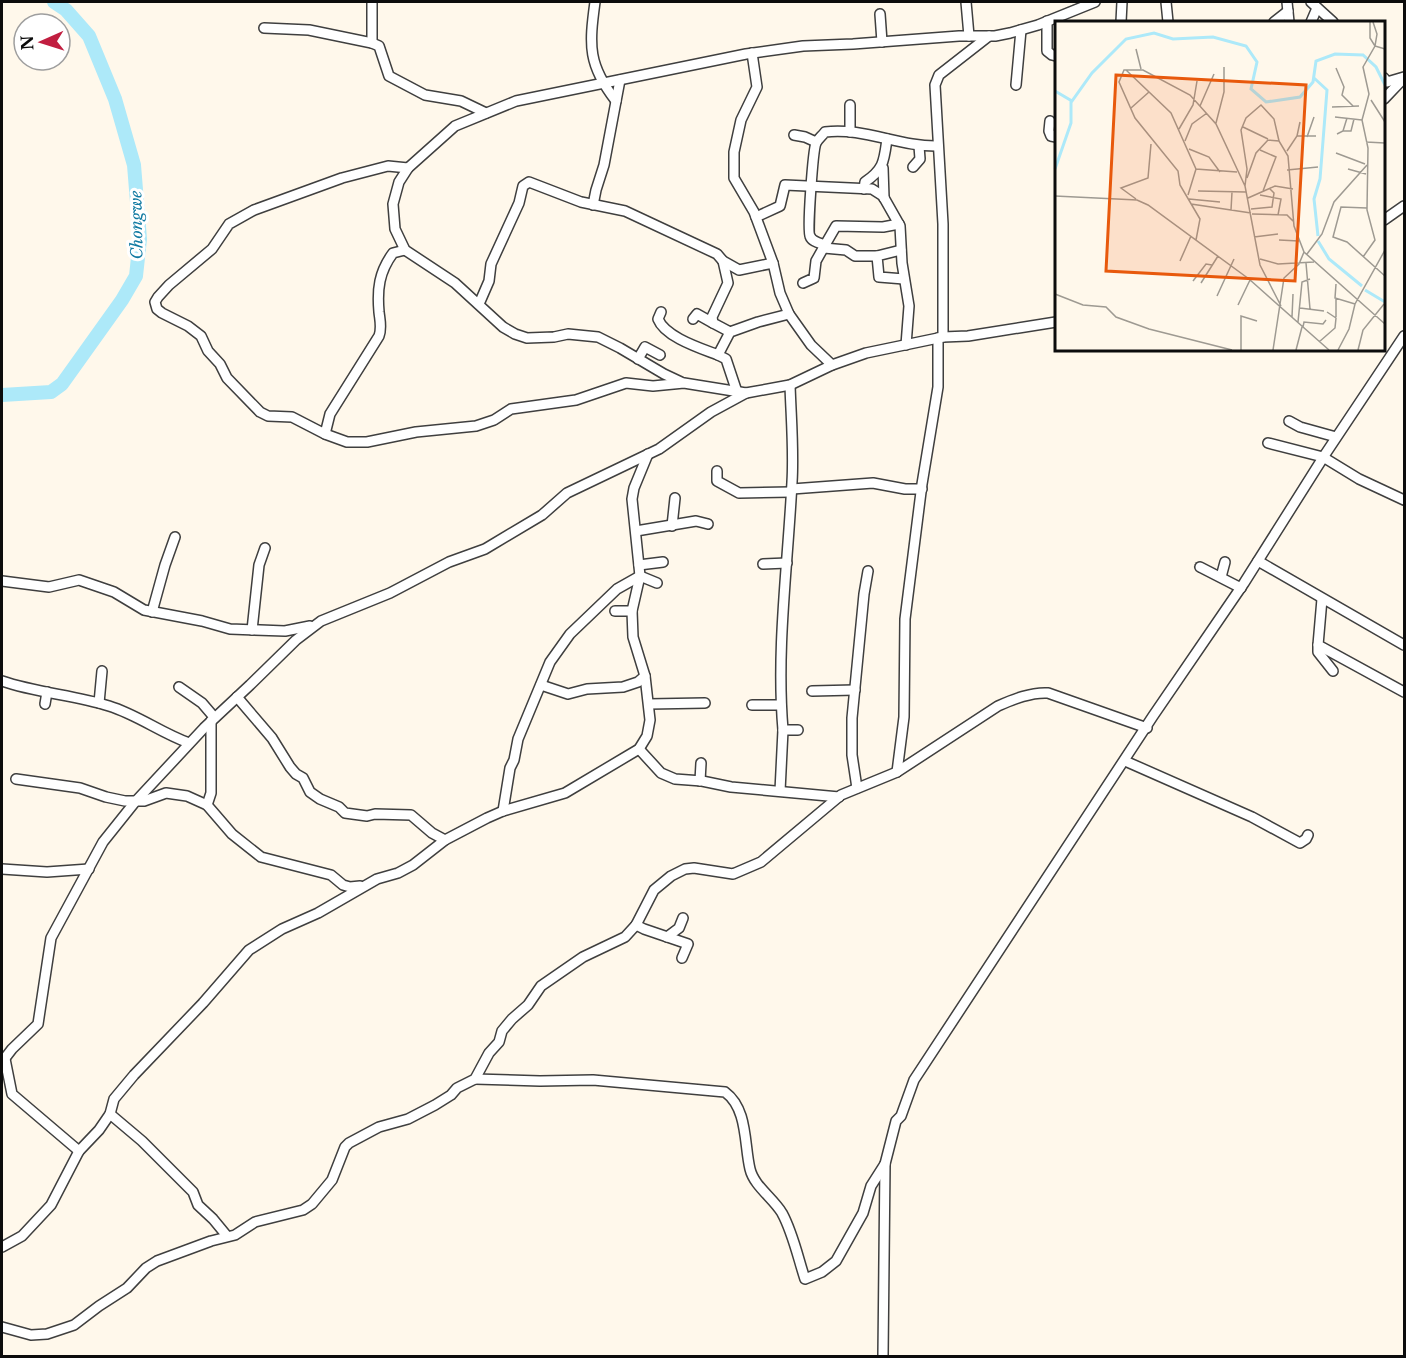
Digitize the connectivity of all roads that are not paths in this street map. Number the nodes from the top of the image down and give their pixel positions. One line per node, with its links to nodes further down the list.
1 (372, 2): 22 (street)
2 (595, 2): 28 (street)
3 (966, 2): 19 (street)
4 (1095, 2): 10 (street)
5 (1122, 2): 11 (street)
6 (1166, 2): 12 (street)
7 (1314, 5): 15 (street); 16 (street)
8 (1287, 6): 13 (street); 14 (street)
9 (880, 14): 21 (street)
10 (1047, 21): 18 (street); 24 (street)
11 (1121, 21)
12 (1168, 21)
13 (1275, 21)
14 (1289, 21)
15 (1311, 21)
16 (1333, 21)
17 (264, 28): 22 (street)
18 (1021, 30): 20 (street); 29 (street)
19 (969, 36): 20 (street); 21 (street)
20 (989, 36): 41 (street)
21 (882, 42): 23 (street)
22 (372, 43): 33 (street)
23 (752, 53): 26 (street); 50 (street)
24 (1055, 56)
25 (1404, 77): 27 (street); 30 (street)
26 (620, 80): 28 (street); 31 (street)
27 (1385, 80)
28 (603, 84): 31 (street); 33 (street)
29 (1016, 85)
30 (1385, 97)
31 (616, 102): 48 (street)
32 (850, 105): 35 (street)
33 (486, 113): 44 (street)
34 (1050, 121): 37 (street)
35 (850, 132): 38 (street); 39 (street)
36 (794, 135): 39 (street)
37 (1055, 137)
38 (887, 139): 40 (street); 42 (street)
39 (816, 142): 45 (street)
40 (920, 146): 41 (street); 43 (street)
41 (938, 146): 69 (street)
42 (884, 162): 46 (street); 47 (street)
43 (913, 167)
44 (408, 168): 54 (street); 79 (street)
45 (811, 186): 46 (street); 50 (street); 53 (street)
46 (864, 189): 47 (street)
47 (884, 198): 52 (street)
48 (593, 205): 57 (street); 61 (street)
49 (1404, 206): 51 (street)
50 (756, 217): 58 (street)
51 (1385, 218)
52 (899, 224): 53 (street); 55 (street)
53 (825, 246): 56 (street); 60 (street)
54 (405, 250): 61 (street); 79 (street)
55 (901, 250): 56 (street); 59 (street)
56 (877, 256): 59 (street)
57 (723, 261): 58 (street); 65 (street)
58 (773, 263): 63 (street)
59 (904, 279): 70 (street)
60 (803, 283)
61 (479, 304): 73 (street)
62 (661, 312): 72 (street)
63 (789, 315): 67 (street); 74 (street)
64 (693, 319): 65 (street)
65 (713, 322): 67 (street)
66 (1055, 322): 69 (street)
67 (730, 332): 72 (street)
68 (1404, 336): 80 (street)
69 (940, 338): 70 (street); 85 (street)
70 (906, 345): 74 (street)
71 (660, 355): 73 (street)
72 (718, 355): 77 (street)
73 (638, 359): 75 (street)
74 (832, 365): 76 (street)
75 (684, 383): 77 (street); 79 (street)
76 (790, 385): 77 (street); 86 (street)
77 (742, 393): 82 (street)
78 (1289, 421): 80 (street)
79 (325, 434)
80 (1336, 437): 83 (street)
81 (1268, 443): 83 (street)
82 (648, 454): 91 (street); 111 (street)
83 (1323, 458): 88 (street); 94 (street)
84 (717, 471): 86 (street)
85 (922, 489): 86 (street); 140 (street)
86 (791, 490): 97 (street)
87 (675, 498): 90 (street)
88 (1404, 500)
89 (708, 524): 90 (street)
90 (672, 526): 91 (street)
91 (636, 531): 99 (street)
92 (175, 537): 110 (street)
93 (265, 548): 112 (street)
94 (1258, 561): 106 (street); 107 (street)
95 (663, 562): 99 (street)
96 (1225, 562): 103 (street)
97 (787, 563): 98 (street); 131 (street)
98 (763, 564)
99 (639, 565): 102 (street)
100 (1200, 567): 103 (street)
101 (868, 571): 121 (street)
102 (640, 576): 105 (street); 109 (street); 119 (street)
103 (1221, 577): 106 (street)
104 (2, 581): 110 (street)
105 (657, 583)
106 (1241, 588): 133 (street)
107 (1322, 599): 113 (street); 114 (street)
108 (615, 611): 109 (street)
109 (632, 611): 117 (street)
110 (152, 612): 112 (street)
111 (312, 626): 112 (street); 125 (street)
112 (252, 630)
113 (1318, 645): 115 (street); 124 (street)
114 (1404, 645)
115 (1333, 671)
116 (102, 672): 126 (street)
117 (645, 676): 119 (street); 129 (street)
118 (2, 681): 123 (street)
119 (541, 685): 148 (street)
120 (179, 687): 132 (street)
121 (855, 690): 122 (street); 143 (street)
122 (812, 691)
123 (47, 692): 126 (street); 128 (street)
124 (1404, 692)
125 (237, 697): 132 (street); 150 (street)
126 (99, 703): 136 (street)
127 (705, 703): 129 (street)
128 (45, 704)
129 (649, 704): 137 (street)
130 (752, 705): 131 (street)
131 (781, 705): 134 (street)
132 (213, 719): 136 (street); 147 (street)
133 (1147, 728): 138 (street); 140 (street)
134 (783, 730): 135 (street); 144 (street)
135 (798, 730)
136 (189, 743): 146 (street)
137 (639, 748): 142 (street); 148 (street)
138 (1125, 761): 149 (street); 162 (street)
139 (701, 763): 142 (street)
140 (897, 772): 143 (street)
141 (16, 779): 146 (street)
142 (700, 781): 144 (street)
143 (857, 788): 145 (street)
144 (780, 791): 145 (street)
145 (839, 797): 155 (street)
146 (135, 801): 147 (street); 151 (street)
147 (207, 805): 153 (street)
148 (503, 811): 150 (street)
149 (1308, 835)
150 (445, 840): 153 (street)
151 (89, 869): 152 (street); 158 (street)
152 (2, 870)
153 (365, 886): 160 (street)
154 (683, 918): 156 (street)
155 (636, 925): 156 (street); 159 (street)
156 (667, 937): 157 (street)
157 (682, 958)
158 (3, 1060): 161 (street)
159 (475, 1079): 162 (street); 163 (street)
160 (110, 1114): 161 (street); 163 (street)
161 (79, 1151): 164 (street)
162 (885, 1164): 166 (street)
163 (227, 1236): 165 (street)
164 (2, 1247)
165 (2, 1327)
166 (883, 1356)

